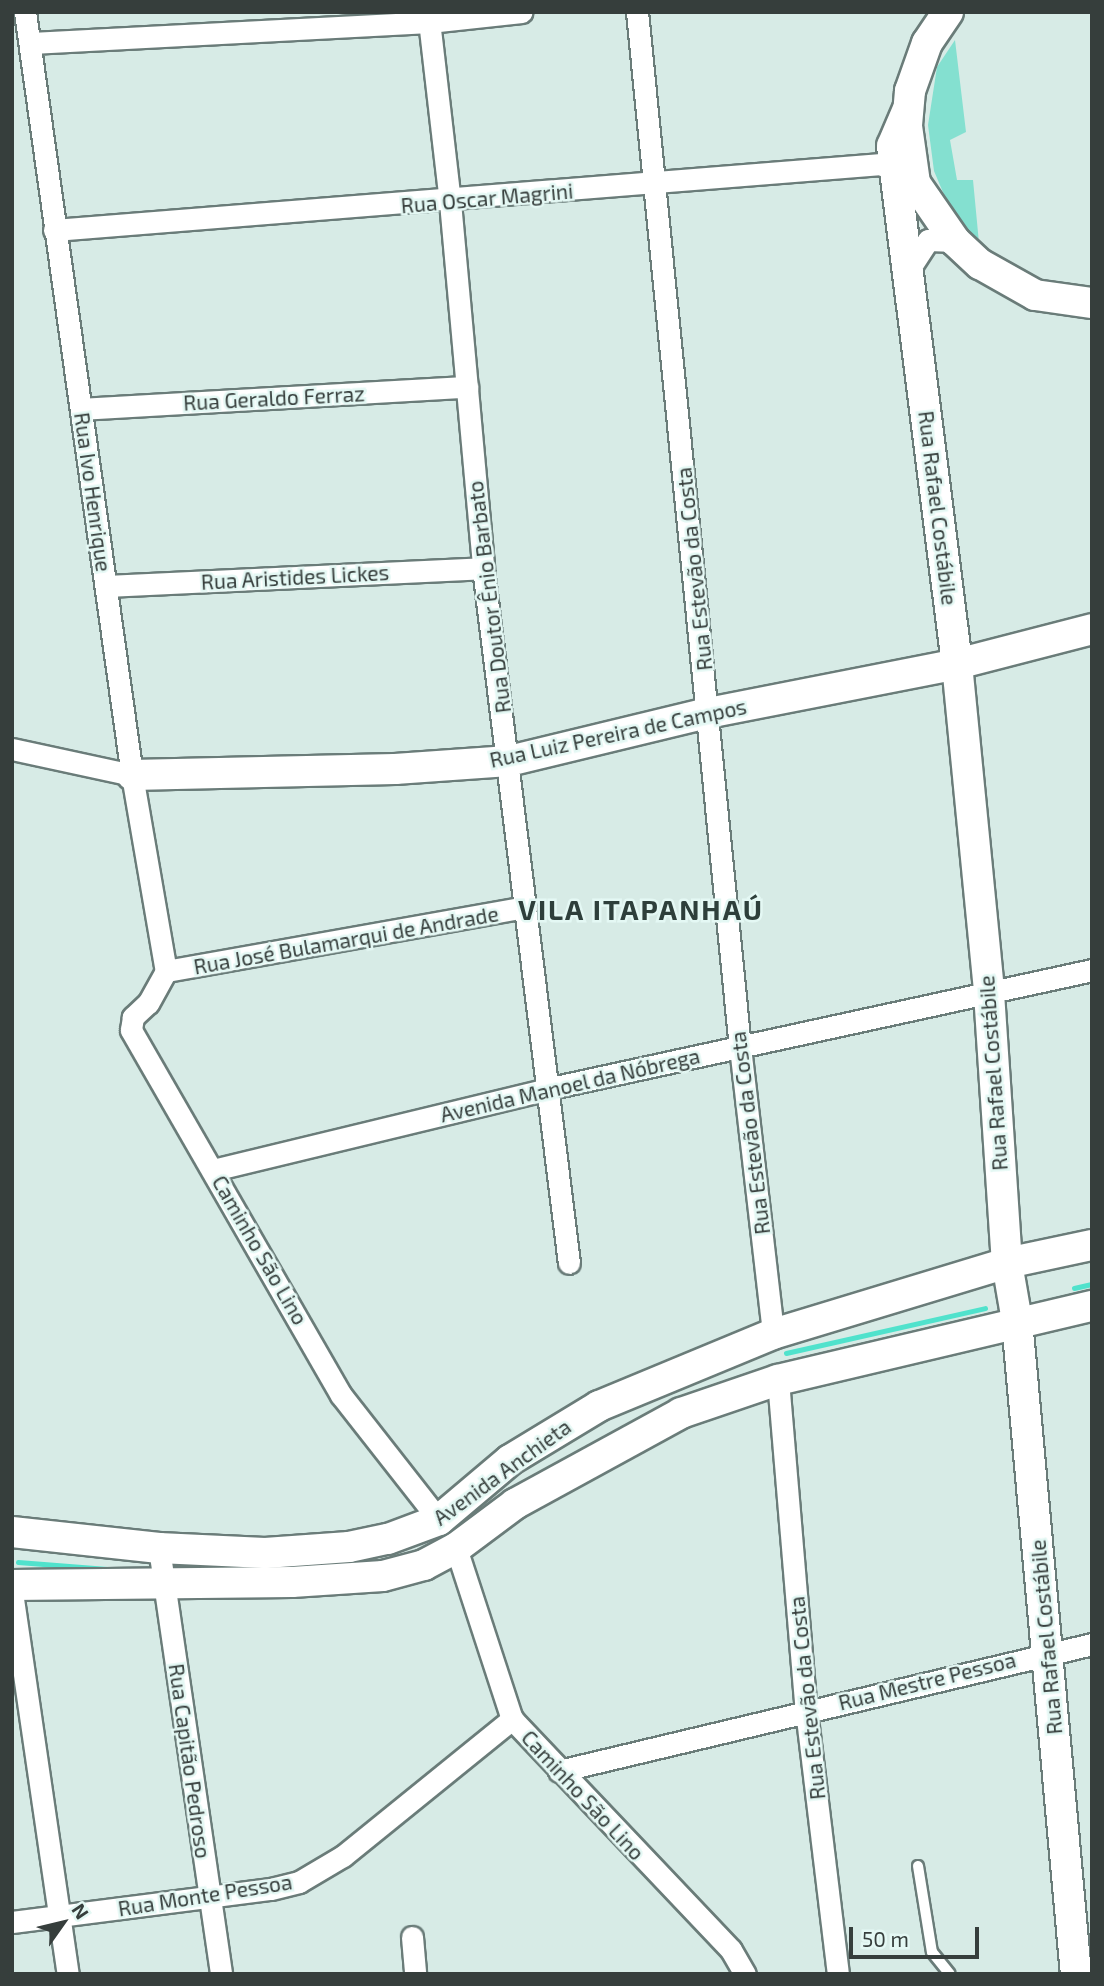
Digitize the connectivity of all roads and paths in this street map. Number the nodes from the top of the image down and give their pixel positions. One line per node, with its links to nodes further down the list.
1 (25, 12): 6 (street, Rua Ivo Henrique)
2 (522, 12): 5 (street)
3 (637, 12): 8 (street, Rua Estevão da Costa)
4 (948, 12): 7 (street, Rua Rafael Costábile)
5 (428, 17): 6 (street); 9 (street, Rua Doutor Ênio Barbato)
6 (31, 43): 10 (street, Rua Ivo Henrique)
7 (905, 178): 8 (street, Rua Oscar Magrini); 11 (street); 12 (street, Rua Rafael Costábile)
8 (655, 185): 9 (street, Rua Oscar Magrini); 20 (street, Rua Estevão da Costa)
9 (450, 202): 10 (street, Rua Oscar Magrini); 14 (street, Rua Doutor Ênio Barbato)
10 (54, 230): 15 (street, Rua Ivo Henrique)
11 (956, 241): 12 (street); 13 (street)
12 (908, 271): 19 (street, Rua Rafael Costábile)
13 (1092, 303)
14 (467, 387): 15 (street, Rua Geraldo Ferraz); 16 (street, Rua Doutor Ênio Barbato)
15 (81, 409): 17 (street, Rua Ivo Henrique)
16 (483, 568): 17 (street, Rua Aristides Lickes); 22 (street, Rua Doutor Ênio Barbato)
17 (106, 586): 23 (street, Rua Ivo Henrique)
18 (1092, 629): 19 (street, Rua Luiz Pereira de Campos)
19 (957, 664): 20 (street, Rua Luiz Pereira de Campos); 27 (street, Rua Rafael Costábile)
20 (708, 713): 22 (street, Rua Luiz Pereira de Campos); 28 (street, Rua Estevão da Costa)
21 (12, 748): 23 (street, Rua Luiz Pereira de Campos)
22 (509, 761): 23 (street, Rua Luiz Pereira de Campos); 24 (street, Rua Doutor Ênio Barbato)
23 (132, 775): 26 (street, Rua Ivo Henrique)
24 (526, 907): 26 (street, Rua José Bulamarqui de Andrade); 29 (street, Rua Doutor Ênio Barbato)
25 (1092, 970): 27 (street, Avenida Manoel da Nóbrega)
26 (166, 971): 30 (street, Caminho São Lino)
27 (989, 993): 28 (street, Avenida Manoel da Nóbrega); 32 (street, Rua Rafael Costábile)
28 (740, 1047): 29 (street, Avenida Manoel da Nóbrega); 36 (street, Rua Estevão da Costa)
29 (551, 1088): 30 (street, Avenida Manoel da Nóbrega); 33 (street, Rua Doutor Ênio Barbato)
30 (213, 1170): 38 (street, Caminho São Lino)
31 (1092, 1245): 32 (street, Avenida Anchieta)
32 (1007, 1263): 35 (street, Rua Rafael Costábile); 36 (street, Avenida Anchieta)
33 (569, 1264)
34 (1092, 1306): 35 (street, Avenida Anchieta)
35 (1017, 1321): 37 (street, Avenida Anchieta); 46 (street, Rua Rafael Costábile)
36 (774, 1334): 38 (street, Avenida Anchieta)
37 (778, 1380): 41 (street, Avenida Anchieta); 47 (street, Rua Estevão da Costa)
38 (439, 1521): 40 (street, Avenida Anchieta)
39 (12, 1532): 40 (street, Avenida Anchieta)
40 (159, 1548): 42 (street, Rua Capitão Pedroso)
41 (456, 1548): 42 (street, Avenida Anchieta); 48 (street, Caminho São Lino)
42 (164, 1584): 43 (street, Avenida Anchieta); 51 (street, Rua Capitão Pedroso)
43 (12, 1586)
44 (12, 1592): 52 (street)
45 (1092, 1643): 46 (street, Rua Mestre Pessoa)
46 (1048, 1652): 47 (street, Rua Mestre Pessoa); 61 (street, Rua Rafael Costábile)
47 (806, 1710): 49 (street, Rua Mestre Pessoa); 59 (street, Rua Estevão da Costa)
48 (512, 1719): 49 (street, Caminho São Lino); 51 (street, Rua Monte Pessoa)
49 (559, 1771): 58 (street, Caminho São Lino)
50 (918, 1866): 60 (lane)
51 (210, 1896): 52 (street, Rua Monte Pessoa); 56 (street, Rua Capitão Pedroso)
52 (60, 1914): 53 (street, Rua Monte Pessoa); 55 (street)
53 (12, 1922)
54 (412, 1937): 57 (street)
55 (68, 1974)
56 (220, 1974)
57 (415, 1974)
58 (746, 1974)
59 (838, 1974)
60 (950, 1974)
61 (1076, 1974)

